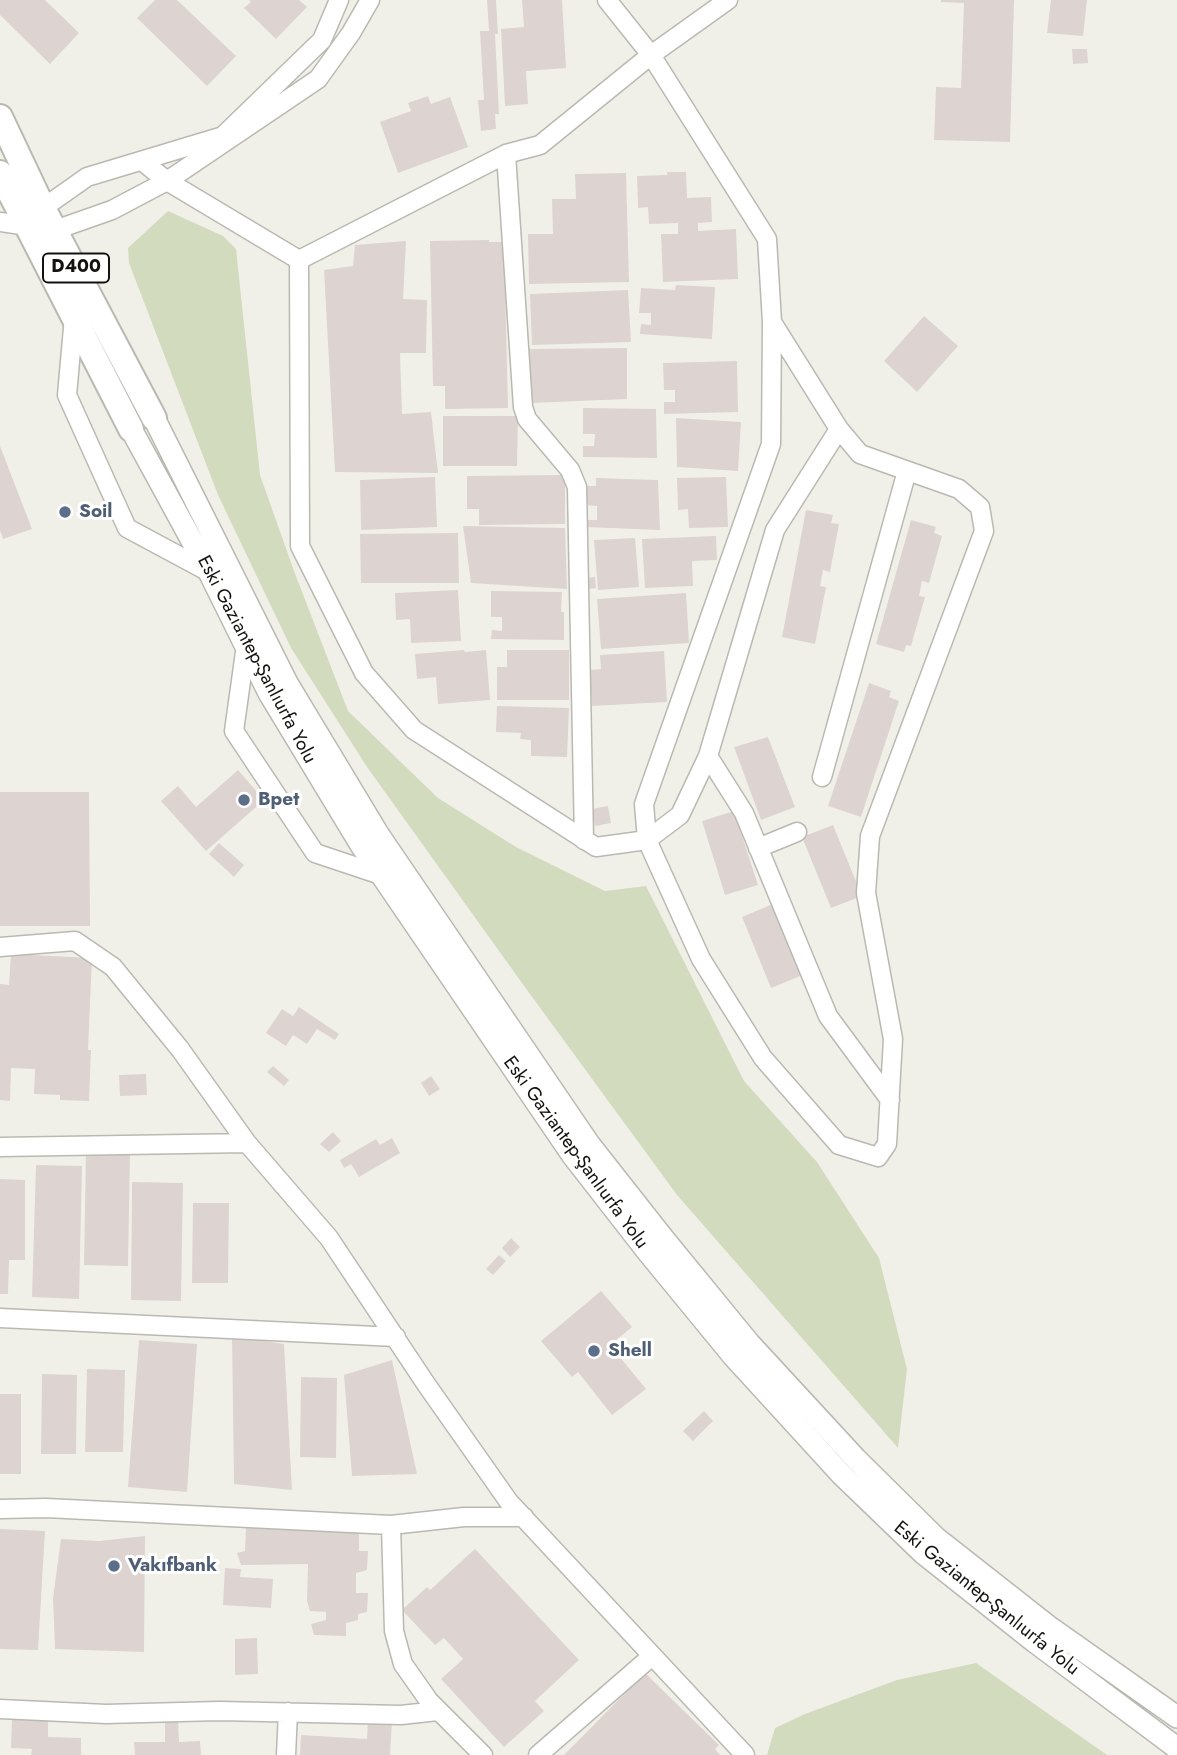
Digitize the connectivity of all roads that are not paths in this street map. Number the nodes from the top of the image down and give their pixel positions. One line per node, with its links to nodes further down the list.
1 (339, 0): 8 (street)
2 (370, 0): 10 (street)
3 (607, 0): 5 (street)
4 (729, 0): 5 (street)
5 (651, 55): 7 (street); 16 (street)
6 (0, 117): 11 (highway, D400)
7 (506, 154): 14 (street); 26 (street)
8 (142, 161): 10 (street); 11 (street)
9 (0, 173): 11 (highway, D400)
10 (167, 181): 13 (street); 14 (street)
11 (35, 217): 12 (street); 13 (highway, D400); 15 (highway, D400)
12 (0, 222)
13 (55, 230): 17 (highway, D400)
14 (299, 260): 26 (street)
15 (74, 317): 18 (highway, D400); 21 (street)
16 (772, 322): 19 (street); 27 (street)
17 (154, 418): 43 (main road, Eski Gaziantep-Şanlıurfa Yolu)
18 (131, 429): 21 (main road, Eski Gaziantep-Şanlıurfa Yolu)
19 (838, 429): 20 (street); 23 (street)
20 (907, 471): 24 (street); 31 (street)
21 (209, 572): 22 (main road, Eski Gaziantep-Şanlıurfa Yolu)
22 (246, 645): 29 (main road, Eski Gaziantep-Şanlıurfa Yolu); 29 (street)
23 (708, 756): 27 (street); 28 (street)
24 (822, 777)
25 (797, 832): 28 (street)
26 (584, 840): 27 (street)
27 (647, 840): 31 (street)
28 (758, 848): 31 (street)
29 (381, 875): 44 (main road, Eski Gaziantep-Şanlıurfa Yolu)
30 (0, 947): 32 (street)
31 (890, 1100)
32 (247, 1143): 33 (street); 35 (street)
33 (0, 1147)
34 (0, 1318): 35 (street)
35 (396, 1337): 37 (street)
36 (0, 1508): 38 (street)
37 (524, 1517): 38 (street); 39 (street)
38 (391, 1525): 41 (street)
39 (652, 1656): 47 (street); 48 (street)
40 (0, 1709): 42 (street)
41 (438, 1711): 42 (street); 46 (street)
42 (288, 1712): 45 (street)
43 (1177, 1717)
44 (1177, 1748)
45 (286, 1755)
46 (482, 1755)
47 (538, 1755)
48 (745, 1755)

